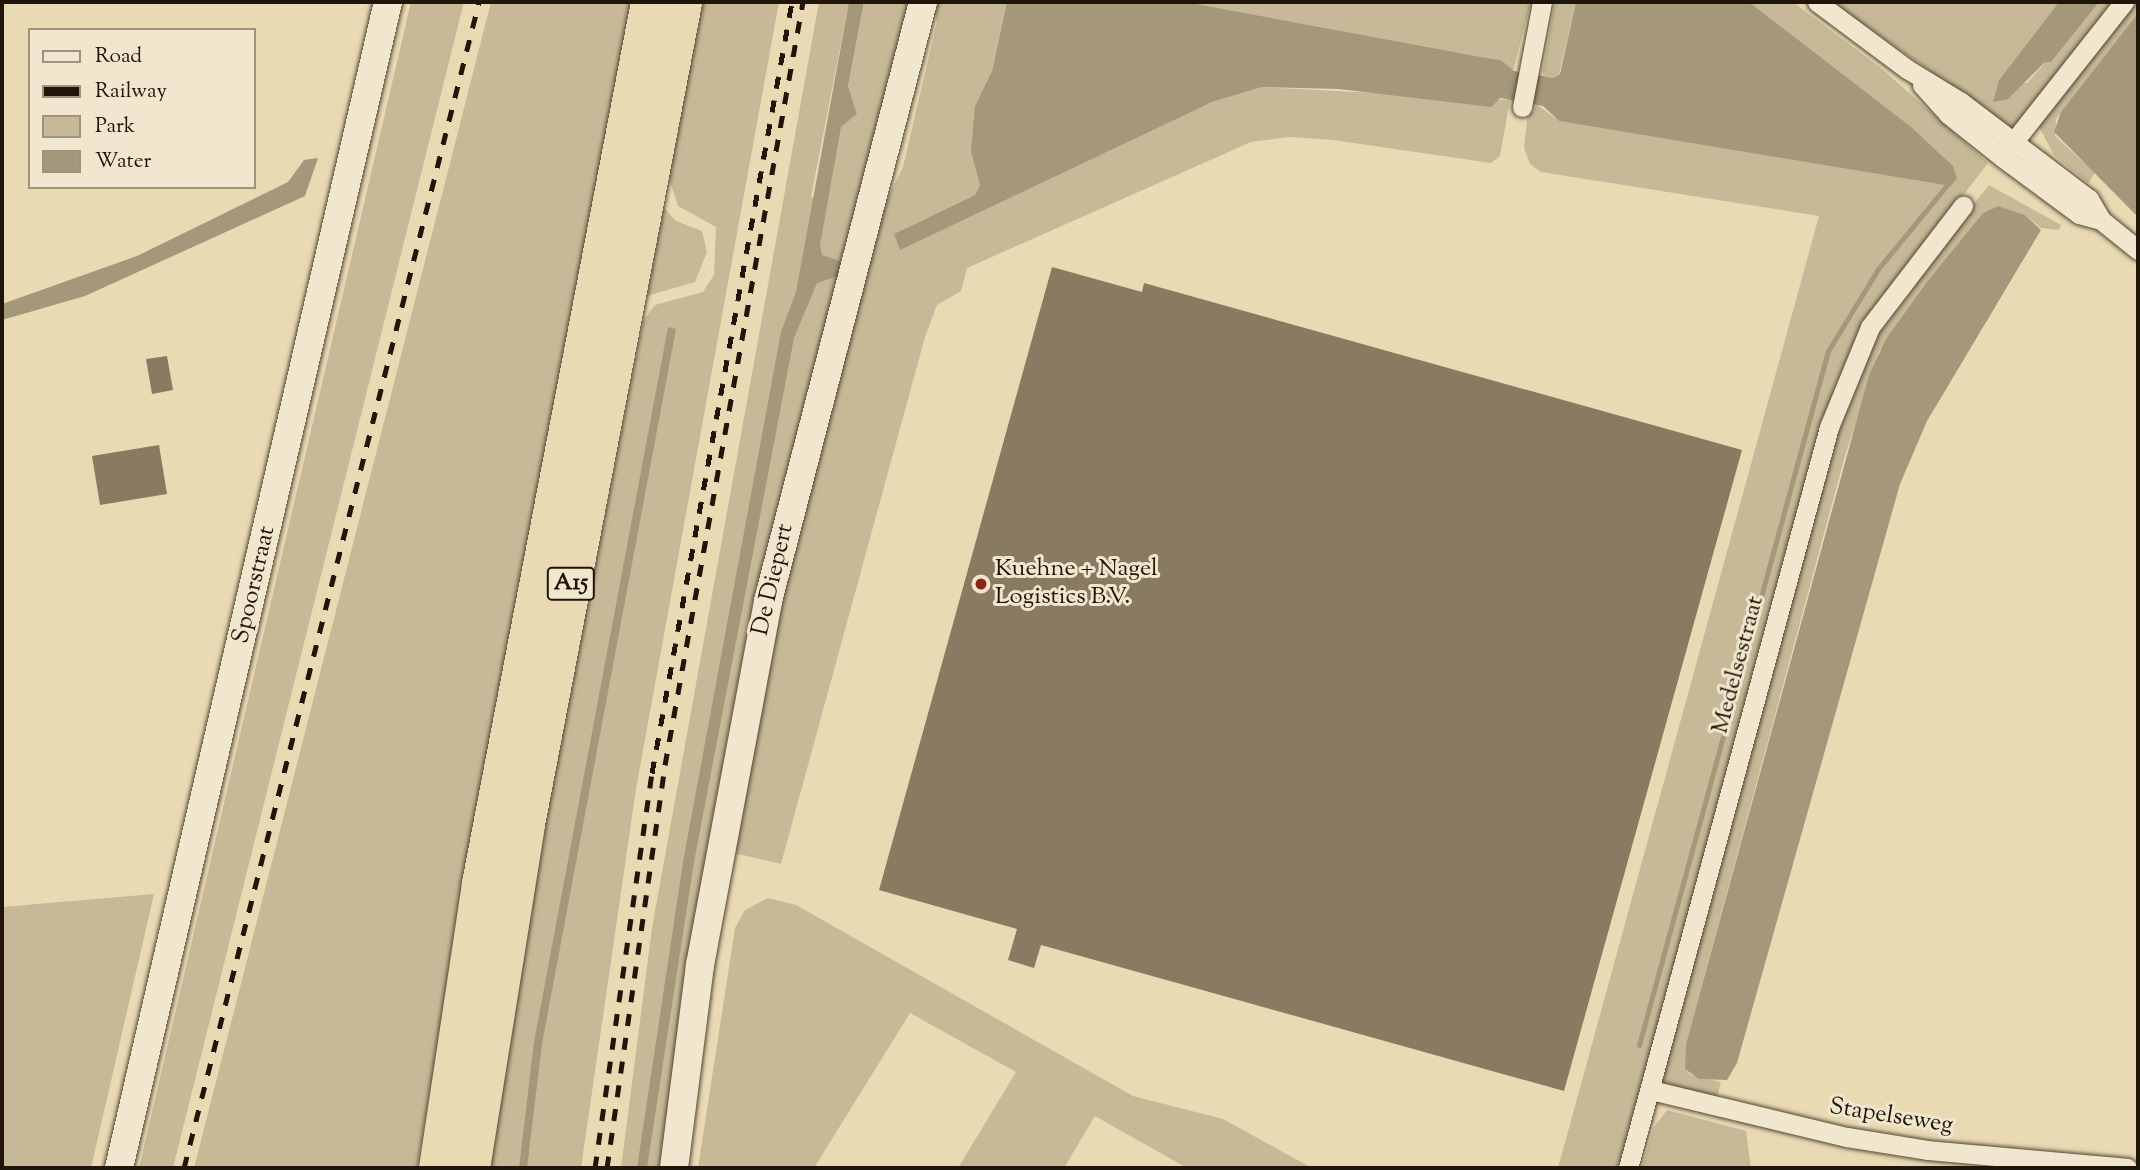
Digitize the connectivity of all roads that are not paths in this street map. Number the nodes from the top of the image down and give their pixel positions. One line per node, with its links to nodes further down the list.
1 (388, 2): 13 (main road, Spoorstraat)
2 (649, 2): 14 (highway, A15)
3 (683, 2): 15 (highway, A15)
4 (923, 2): 16 (main road, De Diepert)
5 (1542, 2): 8 (street)
6 (1817, 2): 9 (street)
7 (2124, 2): 9 (street)
8 (1522, 107)
9 (2008, 149): 11 (street)
10 (1963, 206): 12 (street, Medelsestraat)
11 (2138, 250)
12 (1651, 1090): 17 (street, Medelsestraat); 18 (street, Stapelseweg)
13 (119, 1168)
14 (437, 1168)
15 (471, 1168)
16 (674, 1168)
17 (1628, 1168)
18 (2127, 1168)

